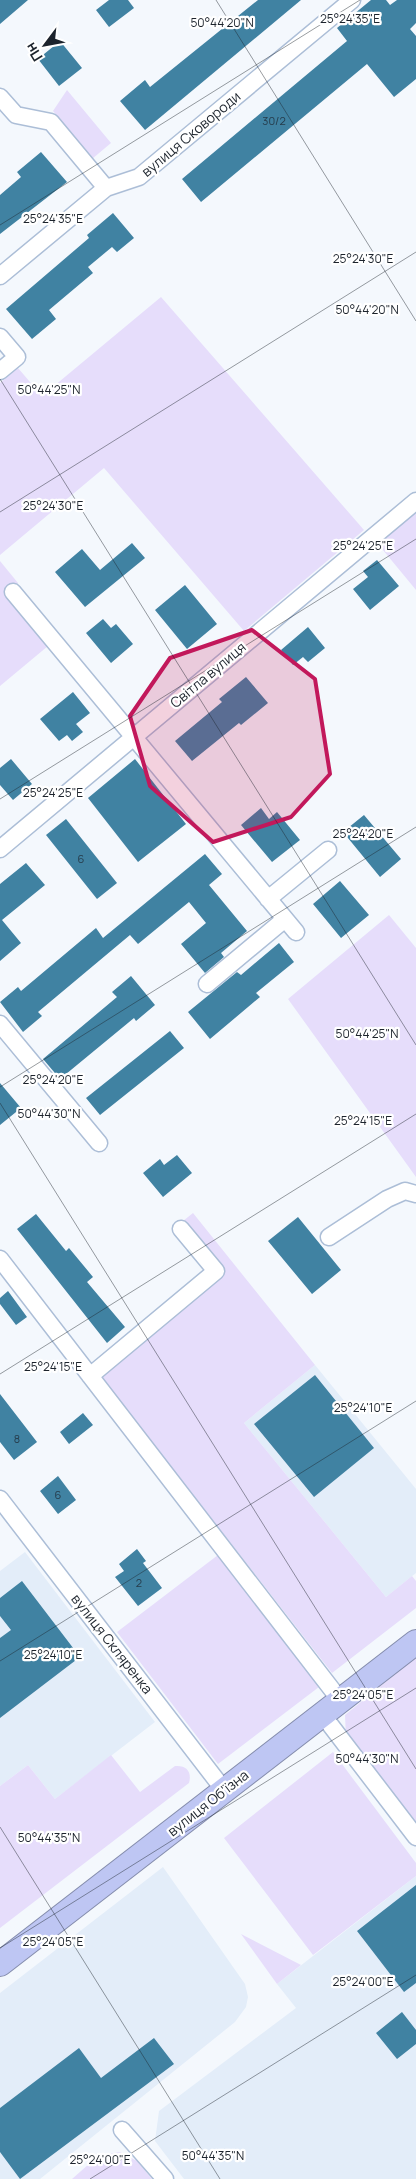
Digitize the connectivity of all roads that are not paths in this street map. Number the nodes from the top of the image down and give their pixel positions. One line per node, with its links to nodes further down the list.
1 (352, 0): 3 (street, вулиця Сковороди)
2 (0, 97): 3 (street)
3 (106, 188): 4 (street, вулиця Сковороди)
4 (0, 276)
5 (0, 337): 6 (street)
6 (0, 371)
7 (416, 501): 9 (street, Світла вулиця)
8 (13, 592): 9 (street)
9 (134, 738): 10 (street, Світла вулиця); 12 (street)
10 (0, 849)
11 (328, 850): 12 (street)
12 (268, 899): 13 (street)
13 (285, 919): 14 (street); 15 (street)
14 (296, 932)
15 (206, 984)
16 (0, 1024): 17 (street)
17 (99, 1143)
18 (416, 1194): 20 (street)
19 (182, 1229): 22 (street)
20 (328, 1237)
21 (0, 1259): 22 (street)
22 (90, 1376): 25 (street)
23 (0, 1499): 26 (street, вулиця Скляренка)
24 (416, 1642): 25 (highway, вулиця Об’їзна)
25 (331, 1707): 26 (highway, вулиця Об’їзна); 27 (street)
26 (224, 1790): 28 (highway, вулиця Об’їзна)
27 (416, 1837)
28 (1, 1960)
29 (122, 2130): 30 (street)
30 (165, 2179)

